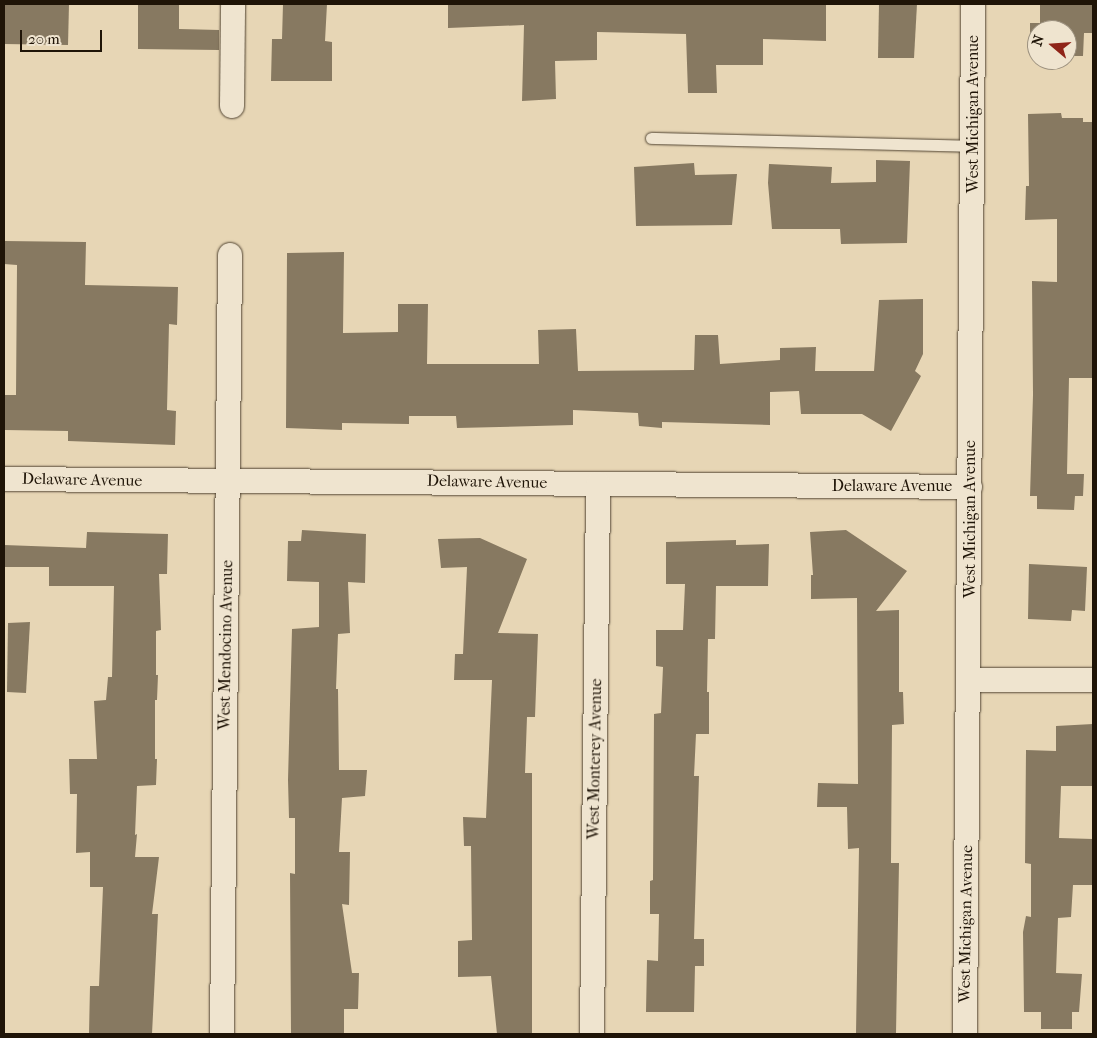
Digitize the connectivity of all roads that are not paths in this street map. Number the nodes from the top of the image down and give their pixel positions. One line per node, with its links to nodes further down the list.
1 (233, 4): 3 (street)
2 (972, 4): 5 (street, West Michigan Avenue)
3 (232, 106)
4 (652, 138): 5 (lane)
5 (973, 146): 10 (street, West Michigan Avenue)
6 (230, 256): 8 (street, West Mendocino Avenue)
7 (4, 479): 8 (street, Delaware Avenue)
8 (228, 481): 9 (street, Delaware Avenue); 13 (street, West Mendocino Avenue)
9 (598, 484): 10 (street, Delaware Avenue); 14 (street, West Monterey Avenue)
10 (970, 486): 11 (street, West Michigan Avenue)
11 (968, 680): 12 (street); 15 (street, West Michigan Avenue)
12 (1093, 680)
13 (222, 1034)
14 (592, 1034)
15 (965, 1034)

